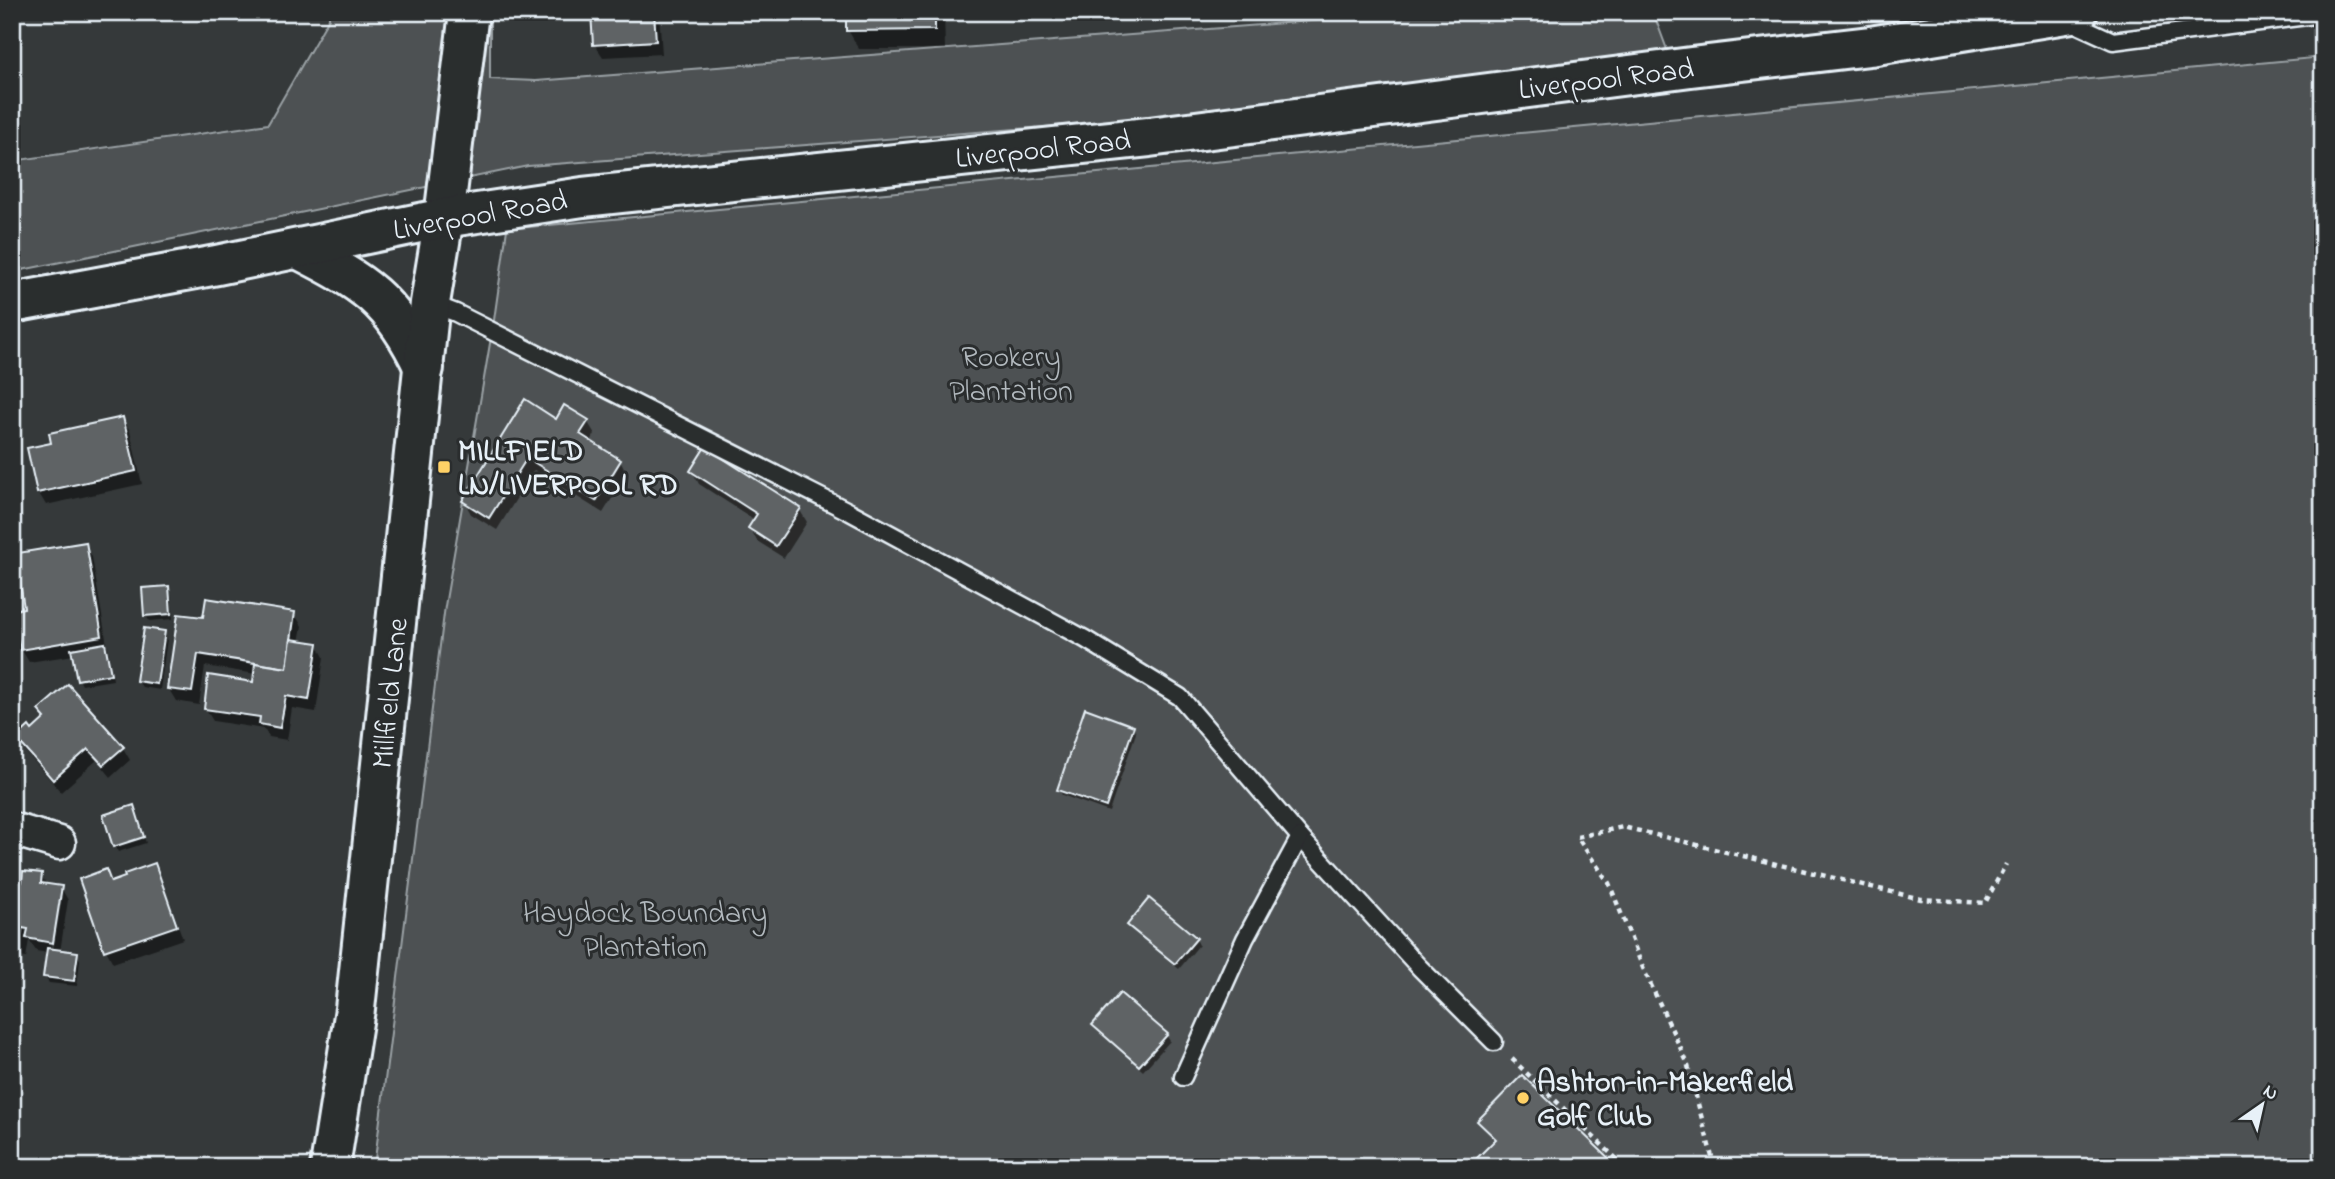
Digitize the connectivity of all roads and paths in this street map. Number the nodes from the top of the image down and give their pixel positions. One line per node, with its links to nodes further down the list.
1 (469, 12): 4 (main road, Millfield Lane)
2 (2067, 14): 3 (lane); 4 (main road, Liverpool Road)
3 (2323, 14)
4 (444, 218): 5 (main road, Liverpool Road); 7 (main road, Millfield Lane)
5 (298, 249): 6 (main road, Liverpool Road); 8 (main road)
6 (12, 303)
7 (430, 303): 8 (main road, Millfield Lane); 10 (lane)
8 (424, 368): 15 (main road, Millfield Lane)
9 (12, 829): 11 (street)
10 (1300, 837): 13 (lane); 14 (lane)
11 (59, 843)
12 (2006, 864): 17 (path)
13 (1494, 1042): 16 (path)
14 (1183, 1077)
15 (330, 1167)
16 (1625, 1167)
17 (1712, 1167)

